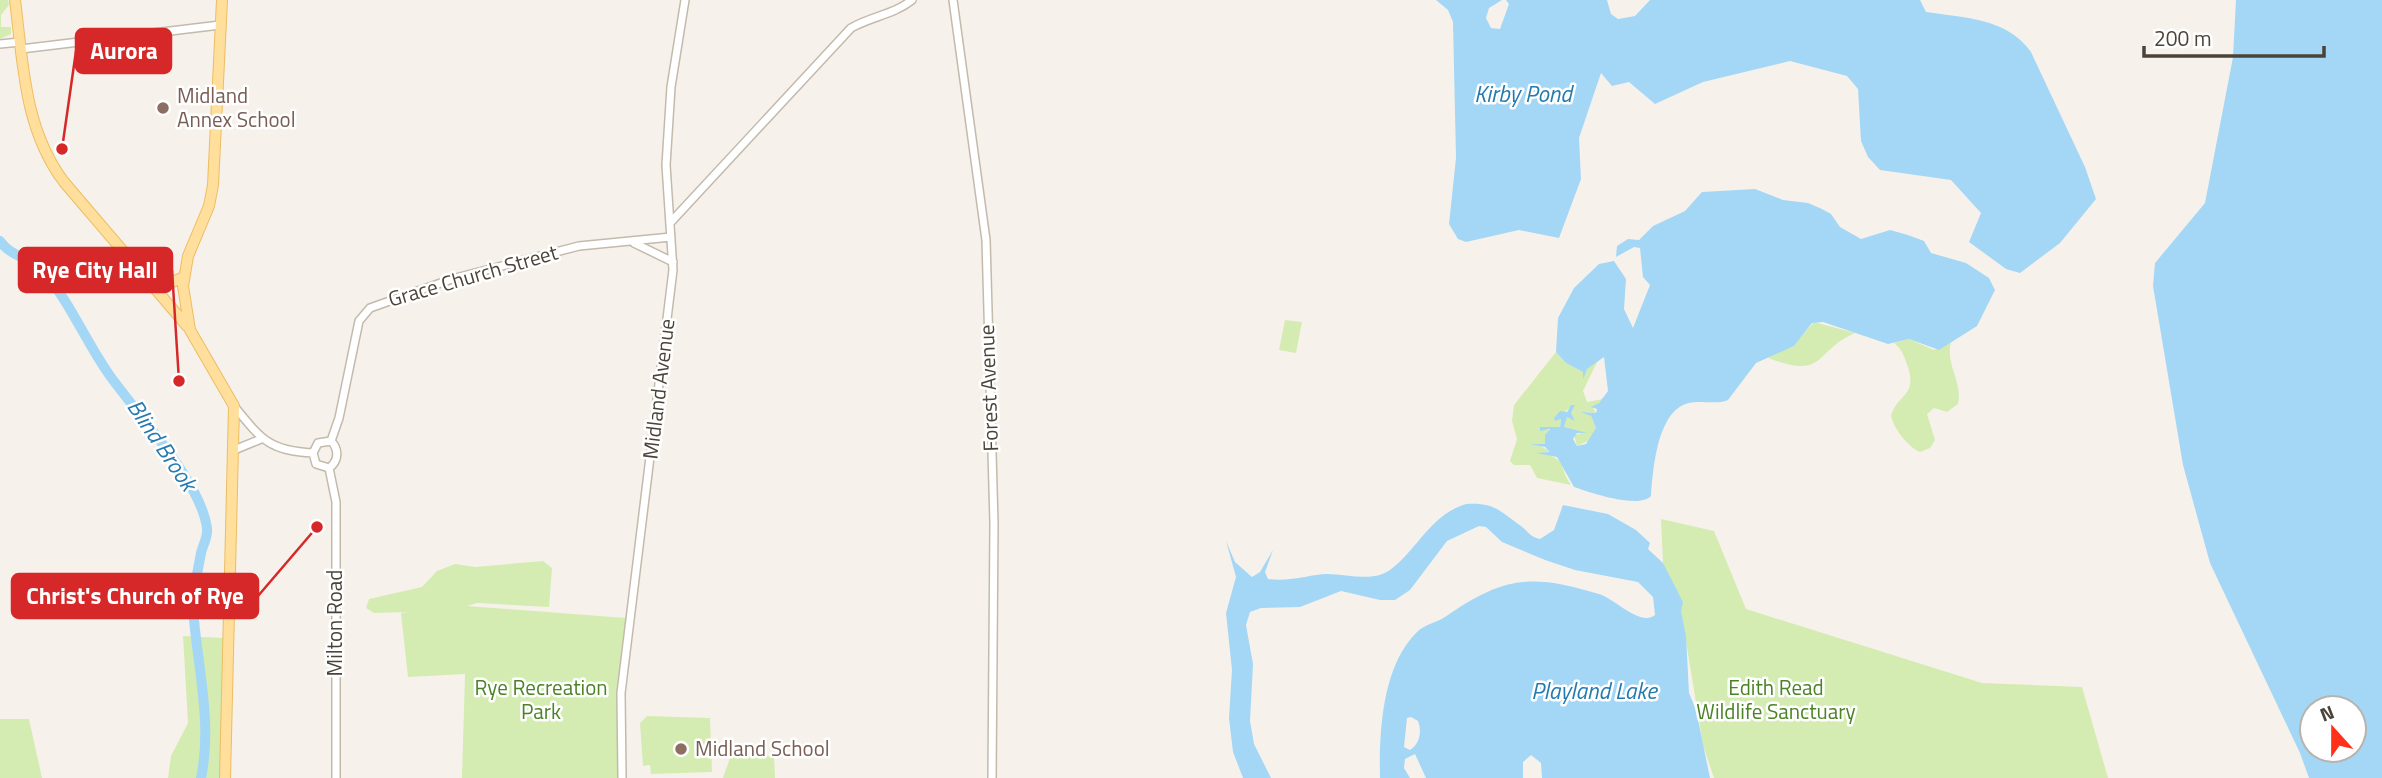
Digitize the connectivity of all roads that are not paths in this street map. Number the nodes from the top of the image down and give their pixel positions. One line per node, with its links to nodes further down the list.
1 (15, 0): 8 (main road)
2 (222, 0): 6 (main road)
3 (685, 0): 9 (street, Midland Avenue)
4 (912, 0): 9 (street)
5 (953, 0): 25 (street, Forest Avenue)
6 (220, 25): 8 (street); 13 (main road)
7 (0, 44): 8 (street)
8 (21, 45): 14 (main road)
9 (670, 223): 10 (street, Midland Avenue)
10 (671, 237): 11 (street, Grace Church Street); 12 (street, Midland Avenue)
11 (633, 243): 12 (street, Grace Church Street); 18 (street, Grace Church Street)
12 (673, 262): 24 (street, Midland Avenue)
13 (184, 277): 14 (main road); 15 (main road)
14 (156, 289): 15 (main road)
15 (190, 330): 16 (main road)
16 (234, 406): 17 (street); 19 (main road)
17 (261, 439): 19 (street); 20 (street)
18 (331, 440): 20 (street); 21 (street)
19 (234, 450): 22 (main road)
20 (313, 453): 21 (street)
21 (329, 468): 23 (street, Milton Road)
22 (225, 778)
23 (336, 778)
24 (622, 778)
25 (992, 778)

